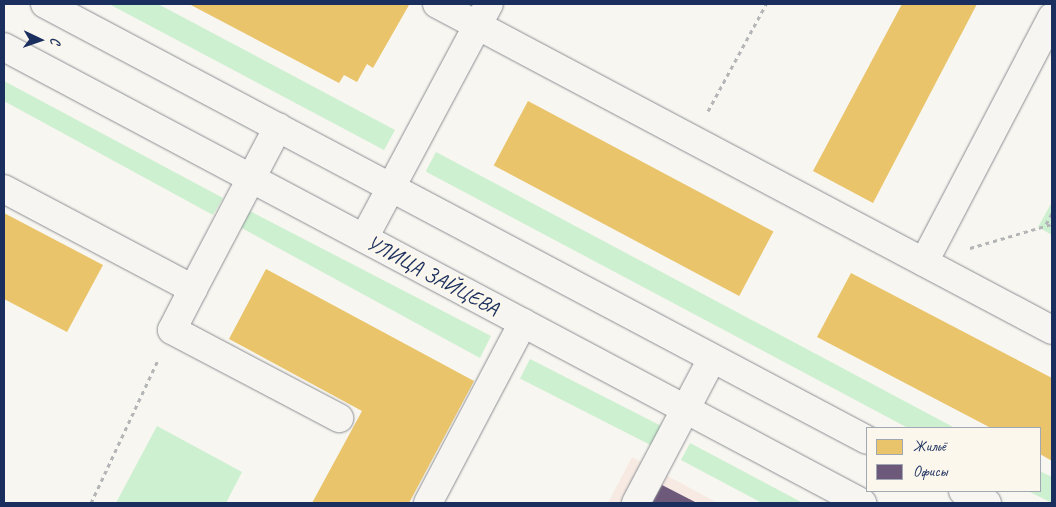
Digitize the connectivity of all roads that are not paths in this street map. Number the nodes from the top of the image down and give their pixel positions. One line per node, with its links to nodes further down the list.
1 (45, 4): 6 (street)
2 (437, 4): 3 (street)
3 (483, 15): 8 (street); 11 (street)
4 (1052, 17): 11 (street)
5 (4, 47): 7 (street, УЛИЦА ЗАЙЦЕВА)
6 (278, 127): 7 (street); 8 (street)
7 (252, 177): 10 (street, УЛИЦА ЗАЙЦЕВА); 12 (street)
8 (390, 187): 10 (street); 15 (street)
9 (4, 189): 12 (street)
10 (364, 238): 13 (street, УЛИЦА ЗАЙЦЕВА)
11 (924, 262): 14 (street)
12 (193, 289): 17 (street)
13 (523, 323): 16 (street, УЛИЦА ЗАЙЦЕВА); 20 (street)
14 (1052, 330)
15 (712, 359): 16 (street); 18 (street)
16 (684, 410): 21 (street); 22 (street, УЛИЦА ЗАЙЦЕВА)
17 (339, 418)
18 (866, 439)
19 (965, 492): 23 (street)
20 (428, 503)
21 (636, 503)
22 (862, 503)
23 (987, 503)

